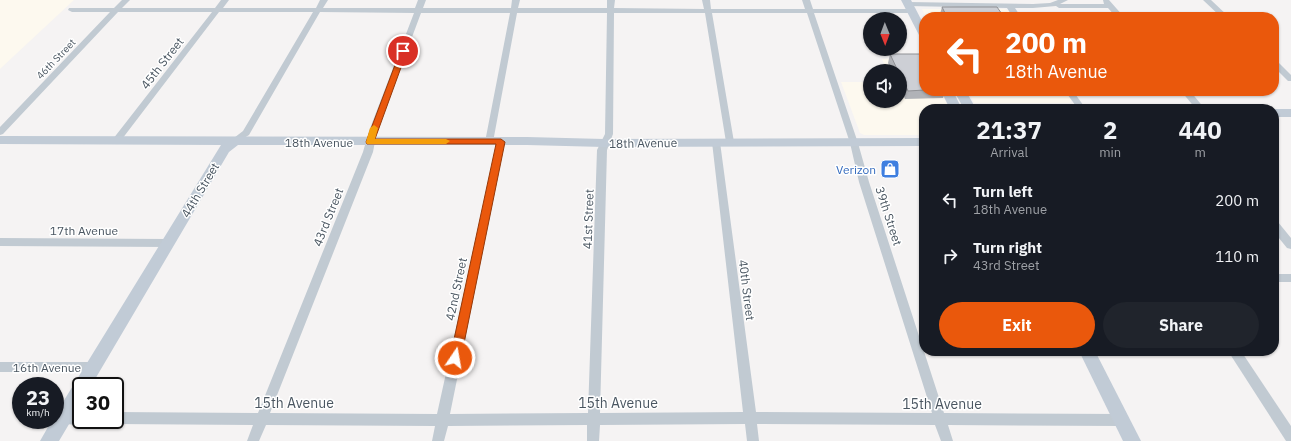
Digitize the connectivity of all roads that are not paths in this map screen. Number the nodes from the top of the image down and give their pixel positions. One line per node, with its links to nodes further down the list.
1 (126, 0): 16 (street, 46th Street)
2 (225, 0): 17 (street, 45th Street)
3 (324, 0): 18 (street, 44th Street)
4 (422, 0): 19 (street, 43rd Street)
5 (516, 0): 20 (street, 42nd Street)
6 (610, 0): 21 (street, 41st Street)
7 (706, 0): 22 (street)
8 (806, 0): 23 (street, 39th Street)
9 (1104, 0): 14 (street)
10 (1207, 0): 26 (street)
11 (1061, 3): 12 (street); 14 (street)
12 (1003, 4): 13 (street); 24 (street)
13 (909, 5): 23 (street); 27 (street)
14 (1110, 6): 25 (street)
15 (72, 10): 16 (street)
16 (117, 10): 17 (street); 36 (street, 46th Street)
17 (218, 10): 18 (street); 38 (street, 45th Street)
18 (318, 10): 19 (street); 39 (street, 44th Street)
19 (418, 10): 20 (street); 40 (street, 43rd Street)
20 (514, 11): 21 (street); 41 (street, 42nd Street)
21 (610, 11): 22 (street); 45 (street, 41st Street)
22 (708, 11): 23 (street); 43 (street)
23 (810, 11): 46 (street, 39th Street)
24 (1012, 12)
25 (1115, 12)
26 (1220, 12)
27 (919, 25)
28 (1279, 68): 29 (street)
29 (1291, 79)
30 (952, 96): 32 (street)
31 (1189, 96): 33 (street)
32 (961, 104)
33 (1197, 104)
34 (1279, 113): 35 (street)
35 (1291, 113)
36 (0, 132)
37 (0, 140): 38 (street, 18th Avenue)
38 (116, 141): 39 (street, 18th Avenue)
39 (234, 141): 40 (street, 18th Avenue); 50 (street, 44th Street)
40 (370, 142): 41 (street, 18th Avenue); 64 (street, 43rd Street)
41 (495, 142): 45 (street, 18th Avenue); 68 (street, 42nd Street)
42 (716, 142): 43 (street, 18th Avenue); 45 (street, 18th Avenue); 66 (street, 40th Street)
43 (730, 142): 46 (street, 18th Avenue)
44 (919, 142): 46 (street, 18th Avenue)
45 (604, 143): 65 (street, 41st Street)
46 (854, 143): 47 (street, 18th Avenue); 54 (street, 39th Street)
47 (919, 149)
48 (1279, 231): 51 (street)
49 (0, 242): 50 (street, 17th Avenue)
50 (168, 243): 59 (street, 44th Street)
51 (1291, 245)
52 (1279, 278): 53 (street)
53 (1291, 278)
54 (919, 354)
55 (920, 356): 67 (street, 39th Street)
56 (1089, 356): 69 (street)
57 (1237, 356): 71 (street)
58 (0, 367): 59 (street, 16th Avenue)
59 (93, 367): 60 (street, 44th Street)
60 (87, 377)
61 (72, 402): 62 (street, 44th Street)
62 (64, 416)
63 (124, 418): 64 (street, 15th Avenue)
64 (262, 418): 68 (street, 15th Avenue); 73 (street, 43rd Street)
65 (593, 418): 66 (street, 15th Avenue); 68 (street, 15th Avenue); 75 (street, 41st Street)
66 (750, 418): 67 (street, 15th Avenue); 76 (street, 40th Street)
67 (940, 419): 69 (street, 15th Avenue); 77 (street, 39th Street)
68 (442, 420): 74 (street, 42nd Street)
69 (1121, 420): 78 (street)
70 (56, 429): 72 (street, 44th Street)
71 (1291, 437)
72 (49, 441)
73 (253, 441)
74 (438, 441)
75 (593, 441)
76 (753, 441)
77 (947, 441)
78 (1132, 441)

